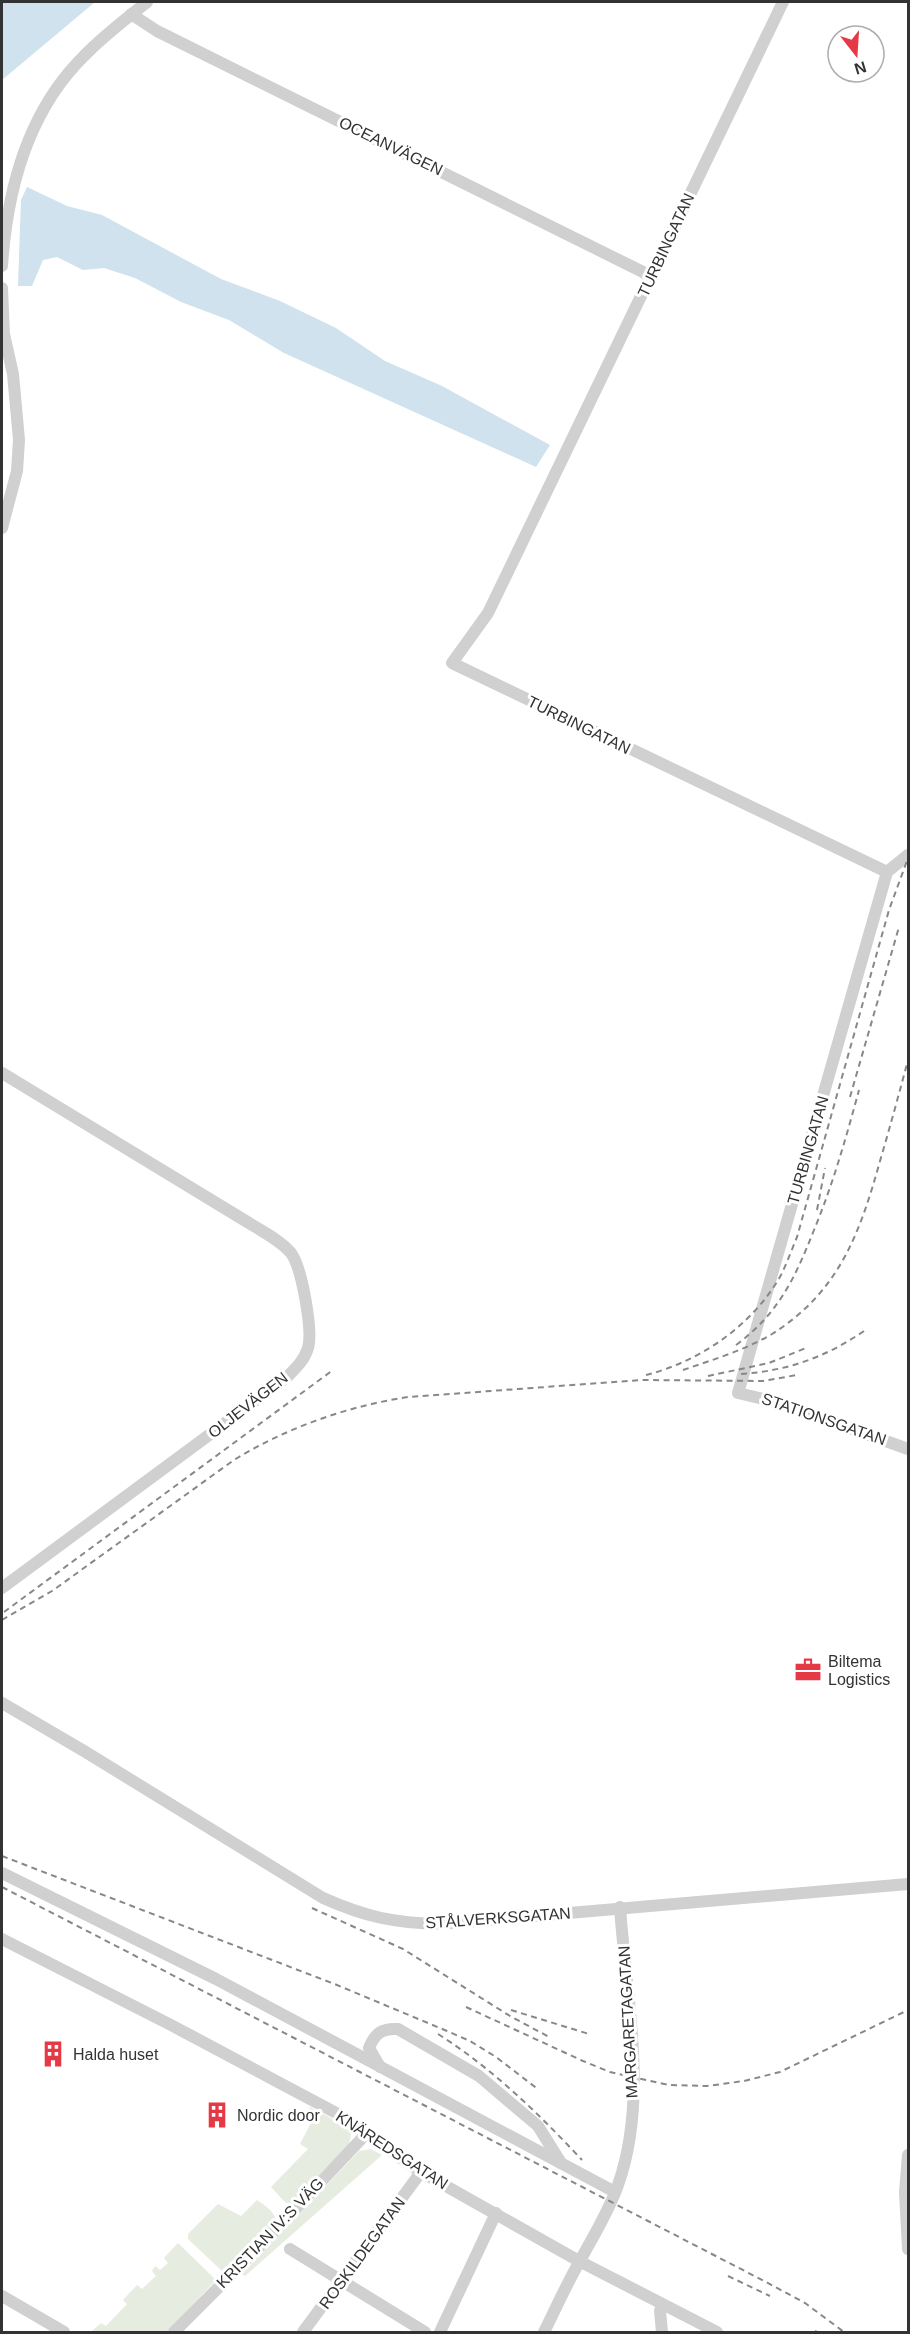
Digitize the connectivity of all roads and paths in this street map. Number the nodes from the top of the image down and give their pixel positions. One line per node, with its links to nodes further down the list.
1 (147, 2): 3 (street)
2 (783, 2): 5 (street, TURBINGATAN)
3 (131, 14): 4 (street); 5 (street, OCEANVÄGEN)
4 (2, 266)
5 (651, 276): 9 (street, TURBINGATAN)
6 (2, 288): 7 (street)
7 (2, 528)
8 (909, 855): 9 (street)
9 (887, 872): 11 (street, TURBINGATAN)
10 (2, 1073): 13 (street, OLJEVÄGEN)
11 (738, 1393): 12 (street, STATIONSGATAN)
12 (909, 1449)
13 (2, 1588)
14 (2, 1703): 17 (street, STÅLVERKSGATAN)
15 (2, 1873): 19 (street)
16 (909, 1884): 17 (street, STÅLVERKSGATAN)
17 (620, 1907): 24 (street, MARGARETAGATAN)
18 (2, 1939): 20 (street, KNÄREDSGATAN)
19 (380, 2067): 22 (street); 22 (street)
20 (366, 2134): 23 (street, KNÄREDSGATAN); 33 (street, KRISTIAN IV:S VÄG)
21 (909, 2155): 27 (street)
22 (562, 2164): 24 (street)
23 (421, 2172): 25 (street, KNÄREDSGATAN); 29 (street, ROSKILDEGATAN)
24 (615, 2192): 28 (street, MARGARETAGATAN)
25 (496, 2213): 28 (street, KNÄREDSGATAN); 36 (street)
26 (290, 2249): 29 (street)
27 (909, 2249)
28 (579, 2261): 31 (street, KNÄREDSGATAN); 37 (street, MARGARETAGATAN)
29 (342, 2280): 34 (street, ROSKILDEGATAN); 35 (street)
30 (2, 2296): 32 (street)
31 (662, 2305): 38 (street); 39 (street, KNÄREDSGATAN)
32 (64, 2332)
33 (174, 2332)
34 (303, 2332)
35 (425, 2332)
36 (440, 2332)
37 (544, 2332)
38 (662, 2332)
39 (717, 2332)

